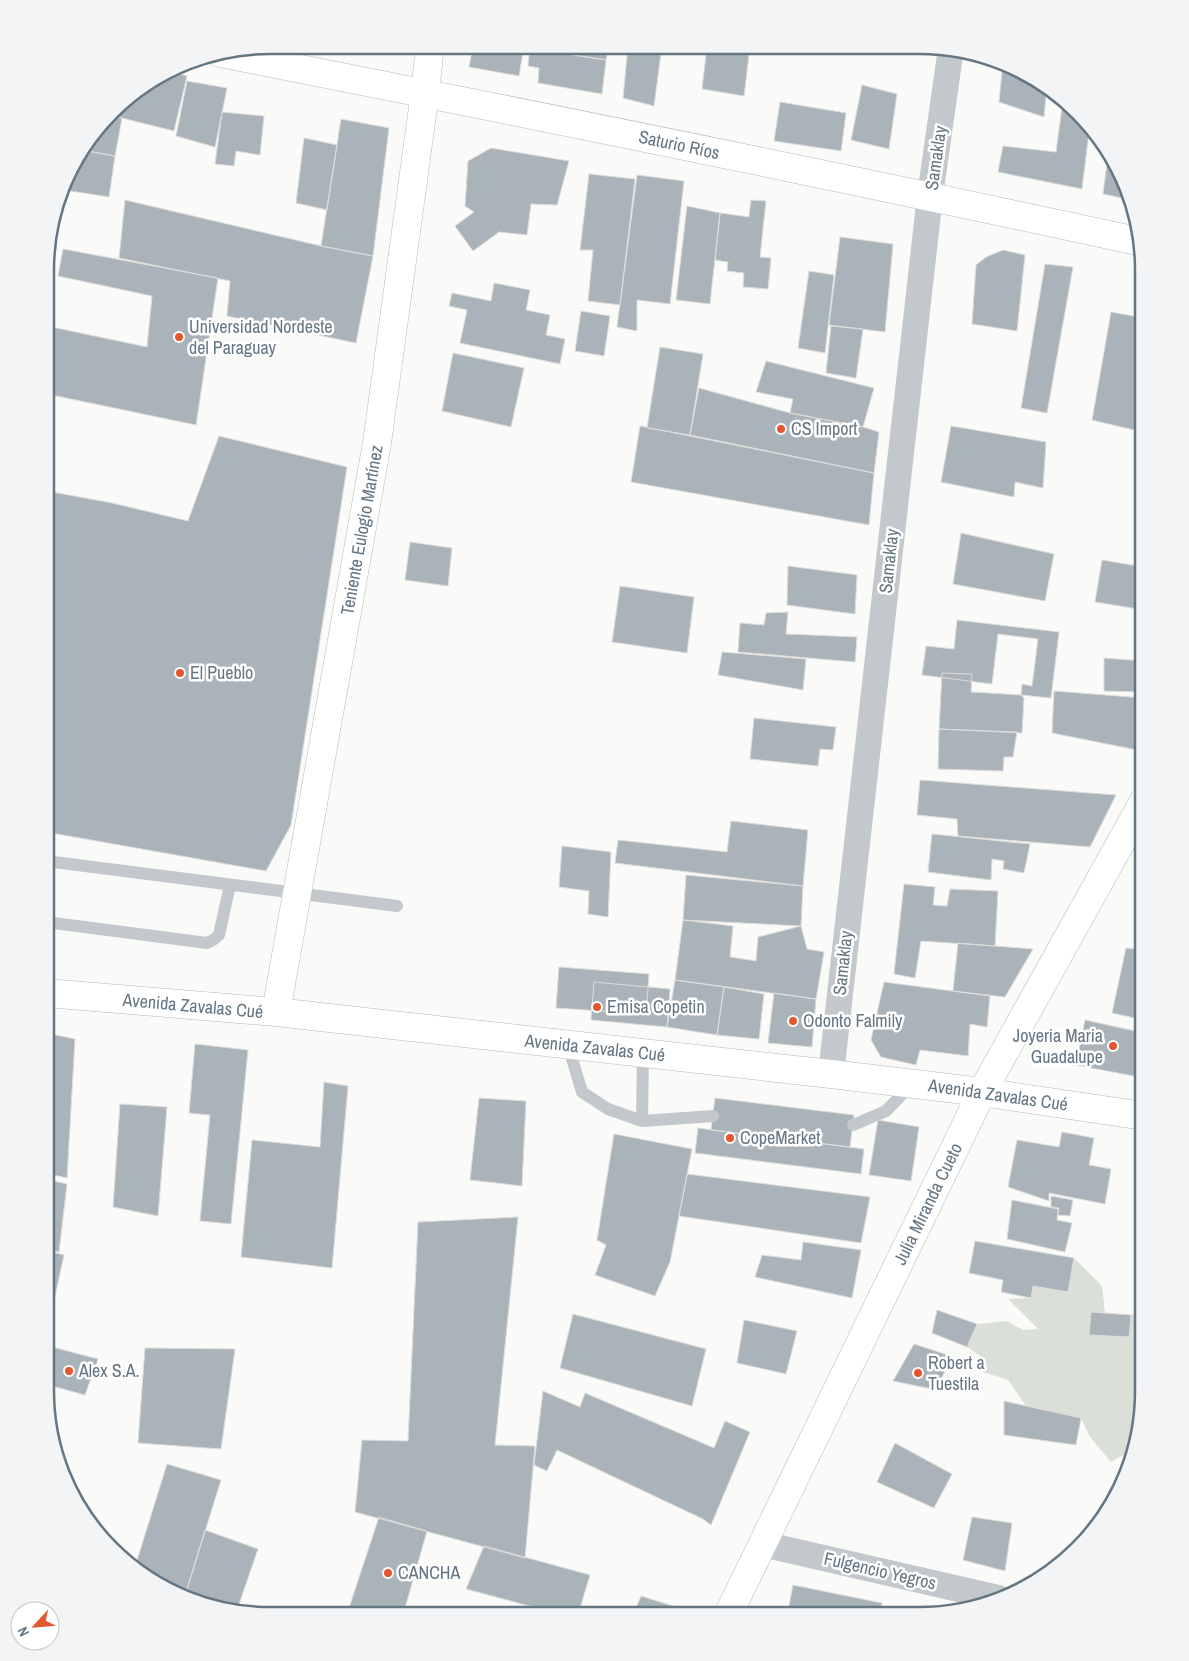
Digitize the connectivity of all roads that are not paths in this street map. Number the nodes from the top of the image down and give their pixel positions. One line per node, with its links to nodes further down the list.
1 (429, 54): 4 (street, Teniente Eulogio Martínez)
2 (950, 56): 5 (street, Samaklay)
3 (238, 57): 4 (street, Saturio Ríos)
4 (425, 93): 5 (street, Saturio Ríos); 10 (street, Teniente Eulogio Martínez)
5 (930, 196): 6 (street, Saturio Ríos); 17 (street, Samaklay)
6 (1133, 240)
7 (1135, 817): 19 (street, Julia Miranda Cueto)
8 (54, 862): 9 (lane)
9 (230, 885): 10 (lane); 12 (lane)
10 (298, 892): 11 (lane); 14 (street, Teniente Eulogio Martínez)
11 (397, 906)
12 (54, 923)
13 (54, 994): 14 (street, Avenida Zavalas Cué)
14 (276, 1012): 15 (street, Avenida Zavalas Cué)
15 (568, 1045): 16 (street, Avenida Zavalas Cué); 22 (lane)
16 (643, 1053): 17 (street, Avenida Zavalas Cué); 22 (lane)
17 (831, 1074): 18 (street, Avenida Zavalas Cué)
18 (912, 1084): 19 (street, Avenida Zavalas Cué); 23 (lane)
19 (982, 1092): 20 (street, Avenida Zavalas Cué); 24 (street, Julia Miranda Cueto)
20 (1135, 1115)
21 (713, 1116): 22 (lane)
22 (642, 1121)
23 (853, 1126)
24 (762, 1544): 25 (street, Fulgencio Yegros); 26 (street, Julia Miranda Cueto)
25 (988, 1596)
26 (732, 1607)

